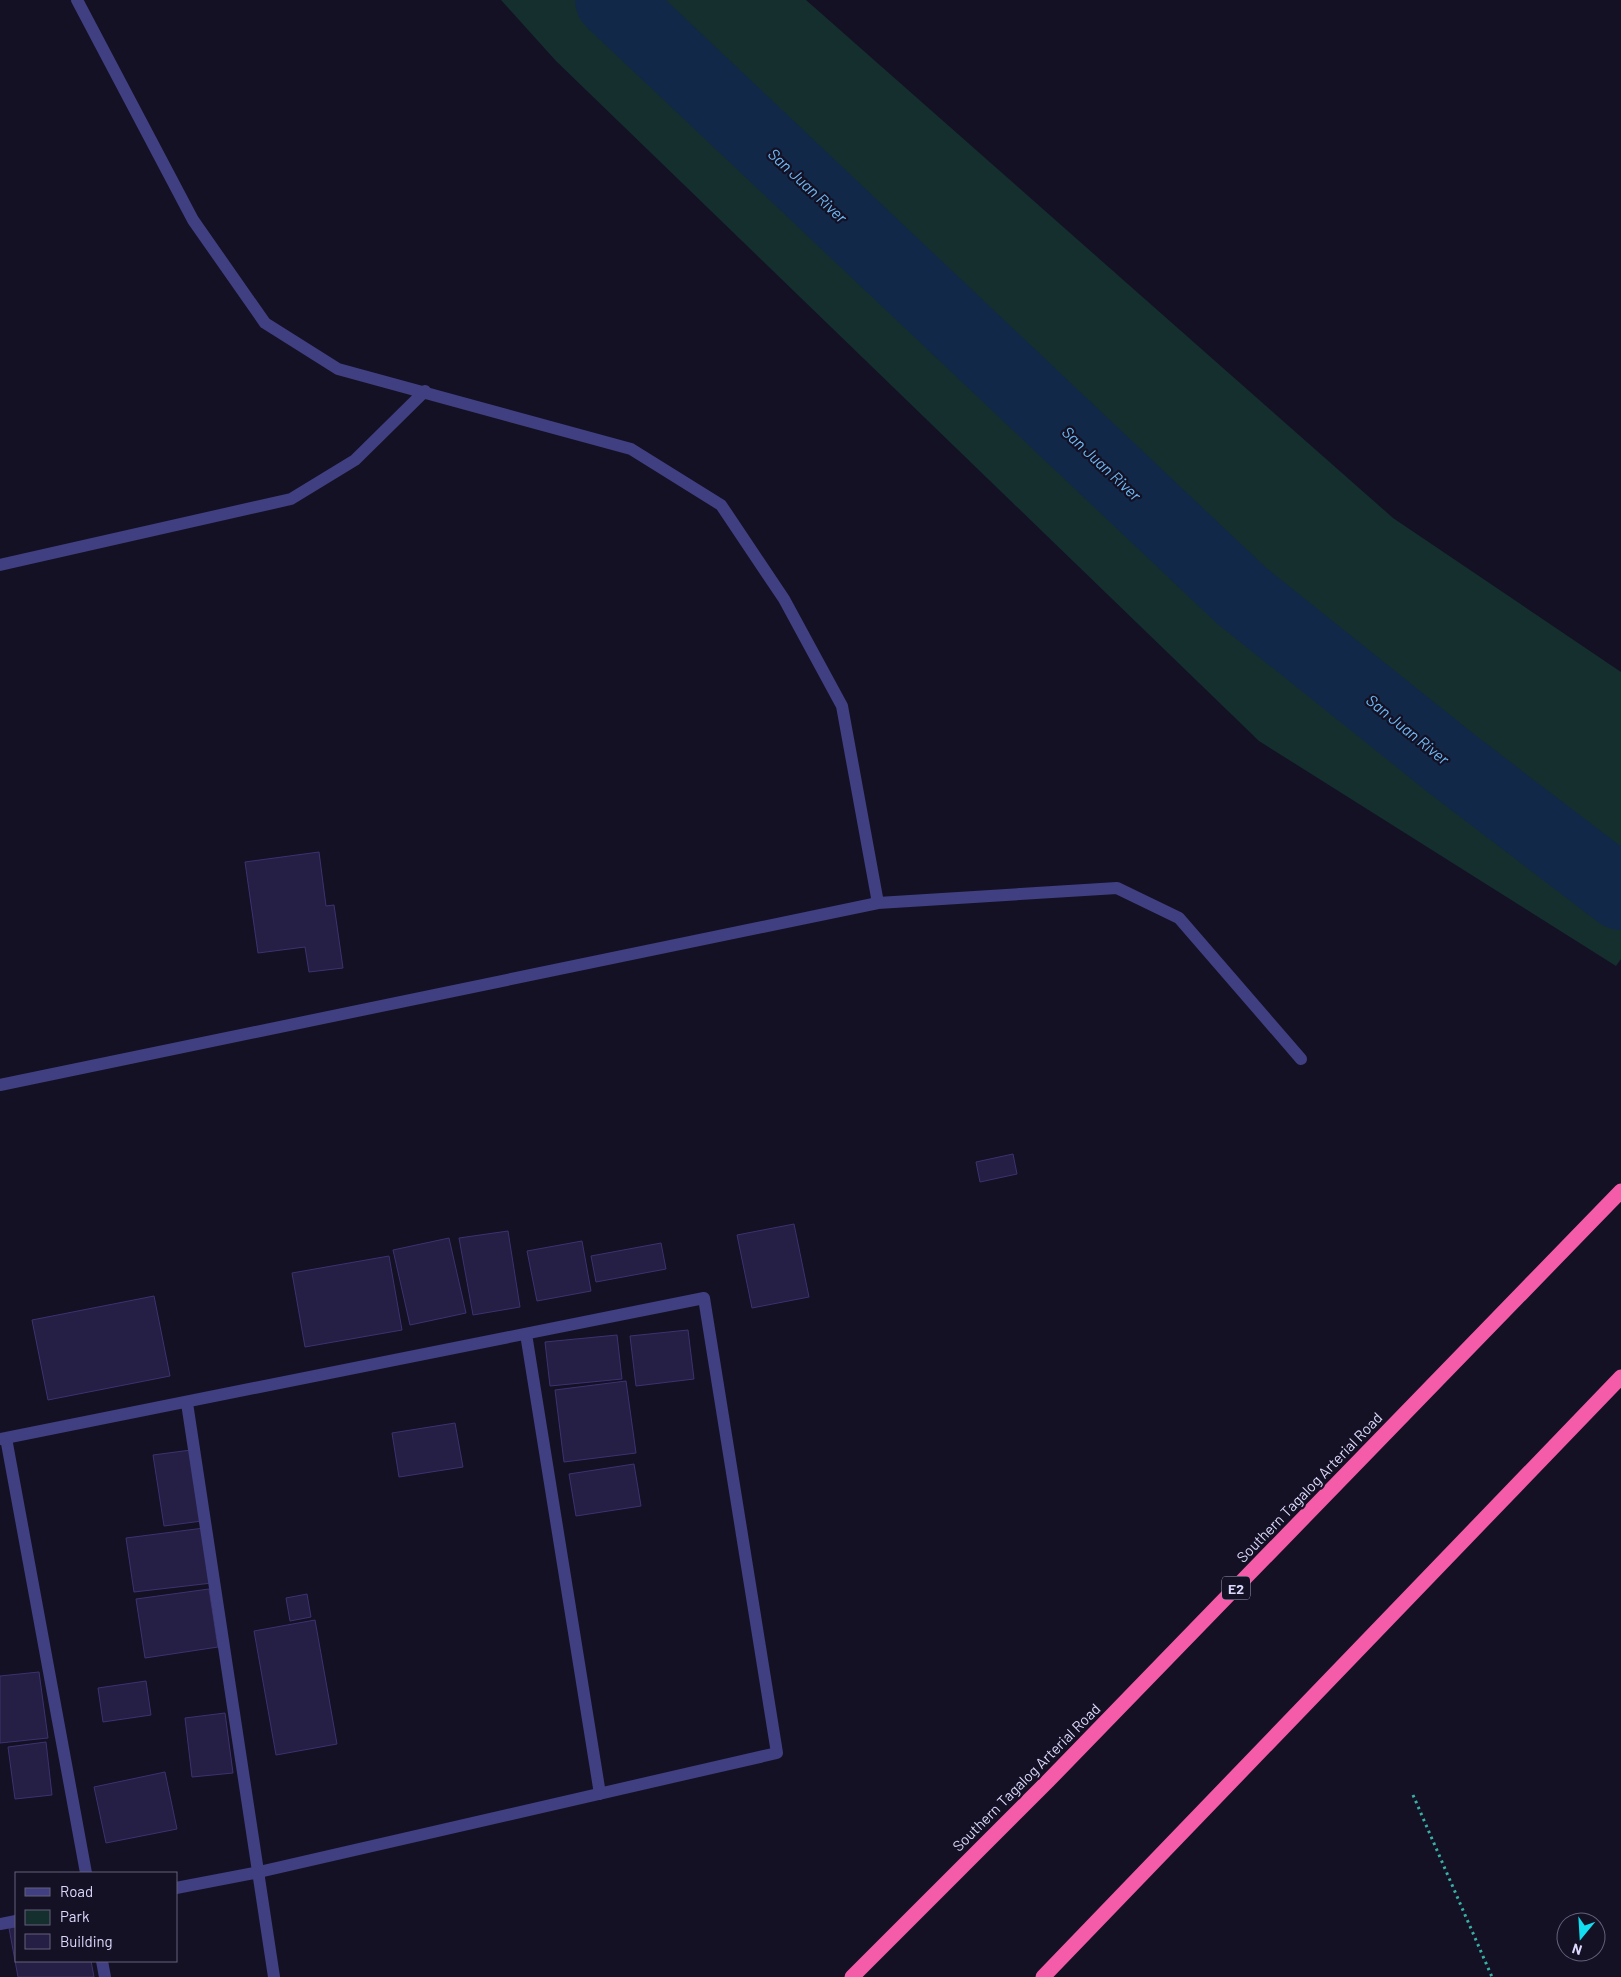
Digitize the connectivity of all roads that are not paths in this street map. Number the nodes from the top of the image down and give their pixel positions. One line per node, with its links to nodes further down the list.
1 (77, 0): 2 (street)
2 (425, 391): 3 (street); 4 (street)
3 (0, 565)
4 (878, 903): 5 (street); 6 (street)
5 (1301, 1059)
6 (0, 1085)
7 (1619, 1194): 21 (highway, Southern Tagalog Arterial Road / E2)
8 (526, 1334): 10 (street); 12 (street); 12 (street)
9 (1621, 1377): 22 (highway)
10 (187, 1403): 11 (street); 14 (street)
11 (3, 1438): 13 (street)
12 (600, 1794): 14 (street)
13 (86, 1872)
14 (259, 1872): 15 (street); 20 (street)
15 (178, 1888)
16 (15, 1921): 17 (street)
17 (0, 1924)
18 (102, 1962): 19 (street)
19 (105, 1977)
20 (274, 1977)
21 (852, 1977)
22 (1043, 1977)

